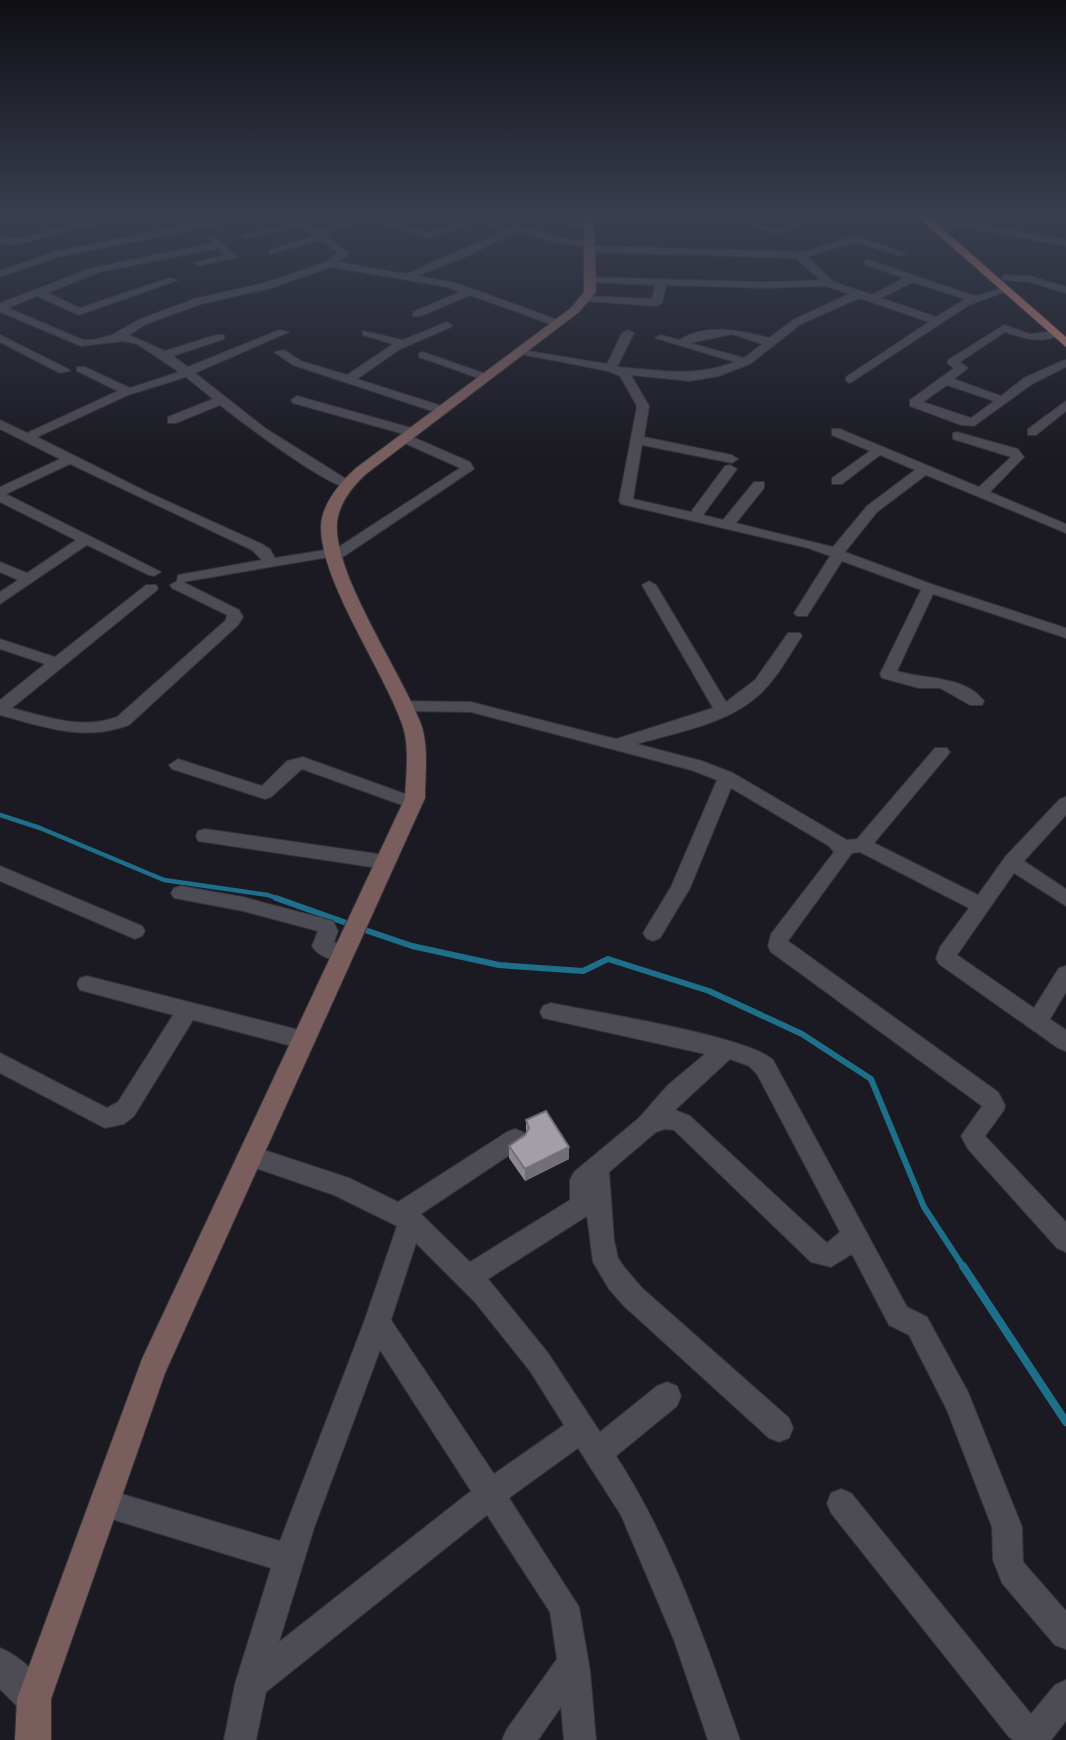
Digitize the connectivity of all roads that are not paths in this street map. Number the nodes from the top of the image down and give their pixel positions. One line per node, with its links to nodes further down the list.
1 (24, 297): 17 (street)
2 (48, 297): 3 (street)
3 (122, 297)
4 (216, 297): 27 (street)
5 (456, 297): 18 (street)
6 (487, 297): 20 (street)
7 (658, 297): 14 (street)
8 (851, 297): 29 (street)
9 (867, 297): 15 (street)
10 (875, 297): 15 (street)
11 (970, 297): 16 (street)
12 (978, 297): 16 (street)
13 (1021, 297): 24 (highway)
14 (586, 298): 20 (main road)
15 (872, 299): 19 (street)
16 (975, 299): 19 (street)
17 (0, 307): 27 (street)
18 (417, 314)
19 (936, 321): 45 (street)
20 (557, 323): 34 (main road)
21 (447, 325): 32 (street)
22 (283, 332): 33 (street)
23 (628, 332): 41 (street)
24 (1061, 332): 31 (highway); 47 (street)
25 (367, 333): 32 (street)
26 (0, 338): 42 (street)
27 (116, 338): 37 (street)
28 (661, 338): 30 (street)
29 (769, 342): 30 (street); 38 (street)
30 (681, 343): 38 (street)
31 (1066, 343)
32 (404, 344): 46 (street)
33 (240, 350): 37 (street); 43 (street)
34 (520, 351): 41 (street); 44 (main road)
35 (280, 352): 46 (street)
36 (423, 355): 44 (street)
37 (162, 356): 43 (street)
38 (746, 362): 41 (street)
39 (1066, 363): 51 (street)
40 (81, 369): 48 (street)
41 (615, 369): 61 (street)
42 (64, 371)
43 (187, 372): 48 (street); 49 (street)
44 (485, 377): 53 (main road)
45 (850, 379)
46 (348, 380): 53 (street)
47 (945, 380): 51 (street); 51 (street)
48 (126, 392): 60 (street)
49 (222, 400): 54 (street); 66 (street)
50 (297, 400): 58 (street)
51 (1002, 400)
52 (1066, 405): 57 (street)
53 (441, 410): 58 (main road)
54 (172, 420)
55 (0, 424): 60 (street)
56 (836, 432): 62 (street)
57 (1032, 432)
58 (407, 435): 66 (main road); 78 (street)
59 (957, 436): 69 (street)
60 (26, 438): 63 (street)
61 (638, 440): 73 (street); 73 (street)
62 (879, 450): 64 (street); 65 (street)
63 (68, 460): 68 (street); 79 (street)
64 (925, 469): 69 (street); 77 (street)
65 (837, 481)
66 (346, 485): 78 (main road)
67 (759, 485): 74 (street)
68 (0, 492)
69 (981, 493): 75 (street)
70 (0, 497): 71 (street)
71 (21, 508): 72 (street); 76 (street)
72 (0, 517)
73 (695, 517): 74 (street)
74 (727, 524): 77 (street)
75 (1066, 528)
76 (85, 540): 81 (street); 82 (street)
77 (837, 553): 85 (street); 87 (street)
78 (335, 554): 79 (street); 93 (main road)
79 (271, 563): 83 (street)
80 (0, 566): 81 (street)
81 (28, 579): 86 (street)
82 (152, 580): 83 (street); 91 (street)
83 (180, 581): 94 (street)
84 (649, 585): 95 (street)
85 (929, 588): 88 (street); 92 (street)
86 (0, 598)
87 (802, 613)
88 (1066, 633)
89 (794, 636): 95 (street)
90 (0, 644): 91 (street)
91 (57, 663): 94 (street)
92 (976, 701)
93 (404, 706): 96 (street); 100 (main road)
94 (0, 709)
95 (722, 710): 96 (street)
96 (617, 744): 99 (street)
97 (941, 752): 103 (street)
98 (178, 765): 100 (street)
99 (727, 777): 103 (street); 111 (street)
100 (413, 803): 105 (main road)
101 (1066, 803): 104 (street)
102 (205, 835): 105 (street)
103 (852, 846): 109 (street); 128 (street)
104 (1012, 862): 108 (street); 109 (street)
105 (381, 869): 112 (main road)
106 (4, 881): 110 (street)
107 (181, 893): 112 (street)
108 (1066, 899)
109 (981, 905): 117 (street)
110 (135, 931)
111 (653, 933)
112 (344, 953): 118 (main road)
113 (1066, 974): 117 (street)
114 (87, 984): 115 (street)
115 (188, 1010): 118 (street); 121 (street)
116 (551, 1012): 120 (street)
117 (1037, 1022): 119 (street)
118 (303, 1040): 124 (main road)
119 (1066, 1042)
120 (726, 1049): 122 (street); 127 (street)
121 (0, 1062)
122 (648, 1125): 125 (street); 127 (street)
123 (514, 1139): 126 (street)
124 (250, 1156): 126 (street); 135 (main road)
125 (597, 1167): 129 (street); 132 (street)
126 (405, 1218): 129 (street); 130 (street)
127 (855, 1236): 138 (street)
128 (1066, 1240)
129 (468, 1277): 133 (street)
130 (377, 1322): 134 (street); 137 (street)
131 (667, 1396): 133 (street)
132 (779, 1428)
133 (590, 1441): 134 (street); 148 (street)
134 (490, 1494): 139 (street); 141 (street)
135 (105, 1503): 137 (street); 143 (main road)
136 (841, 1503): 142 (street)
137 (288, 1558): 141 (street)
138 (1066, 1634)
139 (573, 1663): 146 (street); 147 (street)
140 (0, 1665): 143 (street)
141 (251, 1684): 145 (street)
142 (1066, 1696)
143 (34, 1699): 144 (main road)
144 (33, 1740)
145 (240, 1740)
146 (518, 1740)
147 (580, 1740)
148 (724, 1740)

